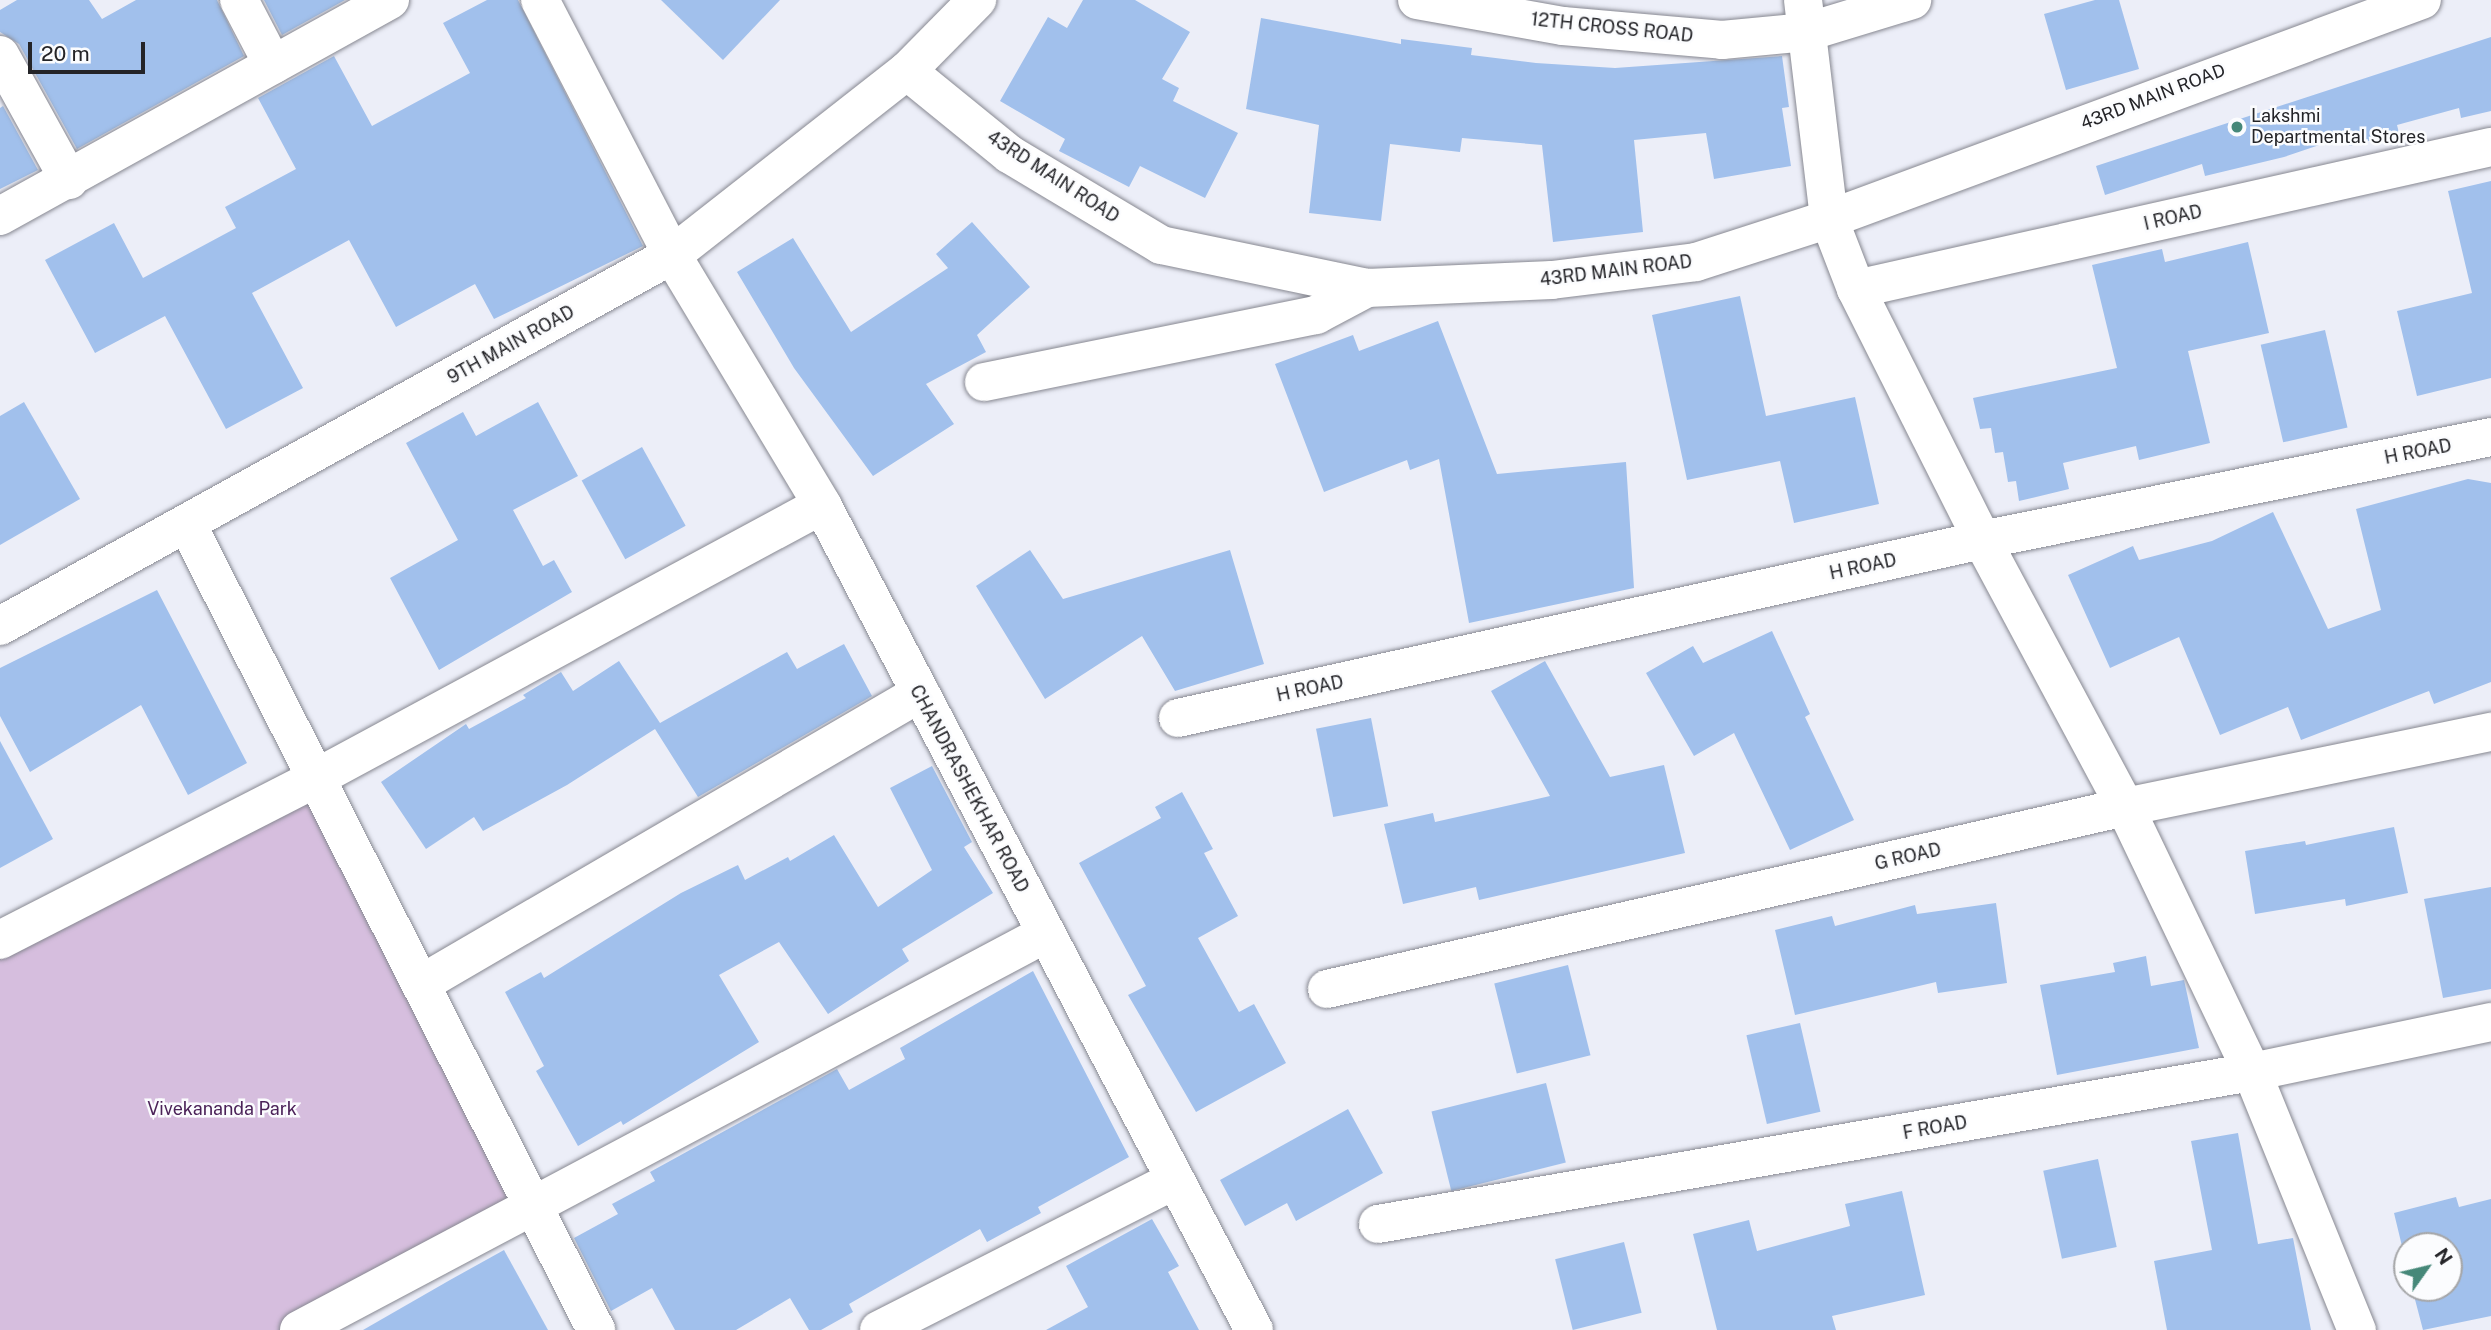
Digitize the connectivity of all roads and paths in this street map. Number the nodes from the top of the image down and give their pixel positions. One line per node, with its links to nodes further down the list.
1 (239, 0): 10 (street)
2 (390, 0): 10 (street)
3 (540, 0): 16 (street, CHANDRASHEKHAR ROAD)
4 (977, 0): 11 (street, 9TH MAIN ROAD)
5 (1417, 0): 8 (street, 12TH CROSS ROAD)
6 (1912, 0): 8 (street, 12TH CROSS ROAD)
7 (2422, 0): 15 (street, 43RD MAIN ROAD)
8 (1805, 16): 15 (street)
9 (0, 55): 13 (street)
10 (273, 65): 13 (street)
11 (906, 71): 16 (street, 9TH MAIN ROAD); 17 (street, 43RD MAIN ROAD)
12 (2491, 147): 18 (street, I ROAD)
13 (69, 180): 14 (street)
14 (0, 216)
15 (1829, 219): 17 (street, 43RD MAIN ROAD); 18 (street)
16 (672, 255): 21 (street, CHANDRASHEKHAR ROAD); 22 (street, 9TH MAIN ROAD)
17 (1367, 288): 19 (street)
18 (1856, 289): 23 (street)
19 (984, 382)
20 (2491, 438): 23 (street, H ROAD)
21 (822, 505): 25 (street, CHANDRASHEKHAR ROAD); 28 (street)
22 (188, 526): 24 (street, 9TH MAIN ROAD); 28 (street)
23 (1982, 540): 26 (street, H ROAD); 29 (street)
24 (0, 626)
25 (920, 693): 30 (street, CHANDRASHEKHAR ROAD); 32 (street)
26 (1178, 718)
27 (2491, 732): 29 (street, G ROAD)
28 (316, 778): 31 (street); 32 (street)
29 (2125, 807): 33 (street, G ROAD); 35 (street)
30 (1045, 934): 36 (street, CHANDRASHEKHAR ROAD); 37 (street)
31 (0, 940)
32 (421, 984): 37 (street)
33 (1327, 989)
34 (2491, 1022): 35 (street, F ROAD)
35 (2252, 1072): 38 (street, F ROAD); 43 (street)
36 (1175, 1181): 41 (street); 42 (street, CHANDRASHEKHAR ROAD)
37 (533, 1206): 39 (street); 40 (street)
38 (1378, 1224)
39 (299, 1330)
40 (596, 1330)
41 (878, 1330)
42 (1254, 1330)
43 (2357, 1330)

